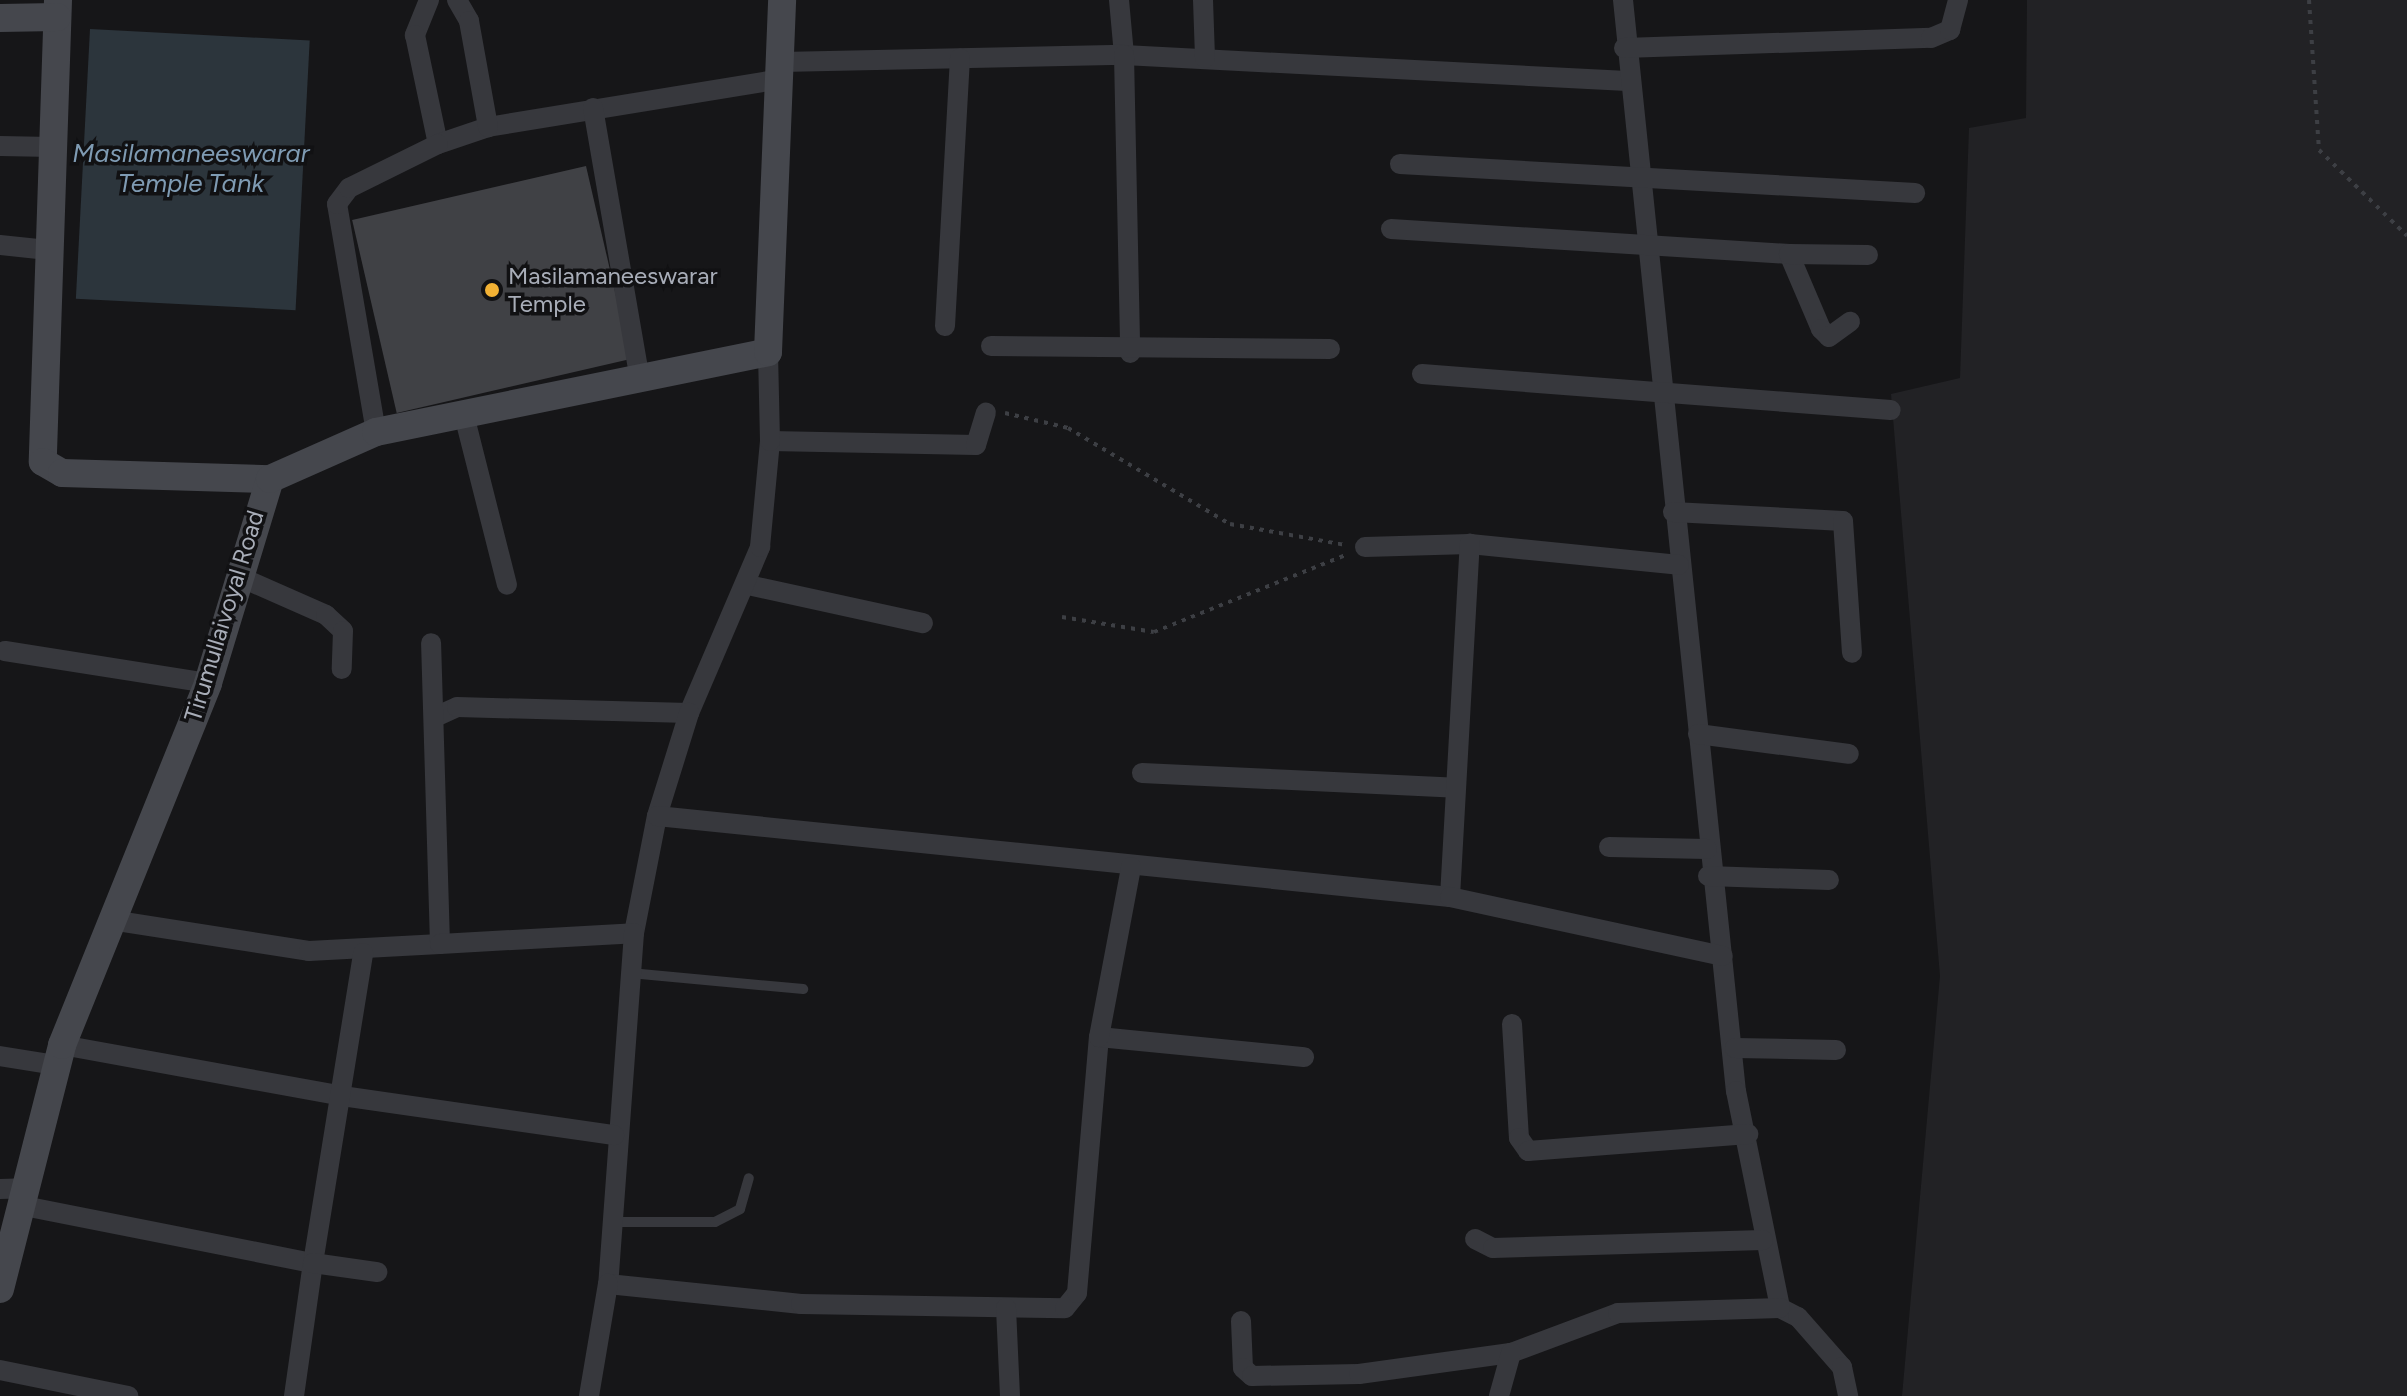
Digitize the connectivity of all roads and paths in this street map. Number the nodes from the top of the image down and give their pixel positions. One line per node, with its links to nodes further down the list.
1 (429, 0): 19 (street)
2 (457, 0): 18 (street)
3 (782, 0): 15 (street)
4 (1119, 0): 12 (street)
5 (1203, 0): 14 (street)
6 (1623, 0): 11 (street)
7 (1958, 0): 11 (street)
8 (2309, 0): 26 (path)
9 (58, 9): 10 (street); 21 (street)
10 (0, 18)
11 (1624, 48): 16 (street)
12 (1124, 55): 13 (street); 14 (street); 37 (street)
13 (960, 58): 15 (street); 33 (street)
14 (1205, 58): 16 (street)
15 (780, 71): 17 (street); 36 (street)
16 (1627, 81): 23 (street)
17 (593, 108): 18 (street); 39 (street)
18 (488, 127): 19 (street)
19 (438, 144): 44 (street)
20 (0, 146): 21 (street)
21 (52, 147): 29 (street)
22 (1400, 164): 23 (street)
23 (1644, 176): 24 (street); 28 (street)
24 (1915, 193)
25 (1391, 229): 28 (street)
26 (2407, 236)
27 (0, 245): 29 (street)
28 (1645, 248): 30 (street); 40 (street)
29 (48, 250): 46 (street)
30 (1789, 254): 31 (street); 32 (street)
31 (1868, 255)
32 (1850, 322)
33 (945, 326)
34 (991, 346): 37 (street)
35 (1330, 349): 37 (street)
36 (768, 352): 39 (street, Tirumullaivoyal Road); 45 (street)
37 (1130, 353)
38 (1422, 374): 40 (street)
39 (640, 379): 43 (street, Tirumullaivoyal Road)
40 (1659, 392): 41 (street); 47 (street)
41 (1891, 410)
42 (986, 412): 45 (street); 49 (path)
43 (464, 415): 44 (street, Tirumullaivoyal Road); 52 (street)
44 (376, 432): 46 (street, Tirumullaivoyal Road)
45 (770, 441): 53 (street)
46 (270, 479): 51 (street, Tirumullaivoyal Road)
47 (1673, 512): 50 (street); 58 (street)
48 (1470, 544): 49 (street); 50 (street); 66 (street)
49 (1365, 547): 54 (path)
50 (1679, 565): 63 (street)
51 (240, 577): 59 (street); 60 (street, Tirumullaivoyal Road)
52 (507, 585)
53 (748, 585): 55 (street); 61 (street)
54 (1062, 617)
55 (923, 623)
56 (431, 643): 62 (street)
57 (5, 651): 60 (street)
58 (1852, 653)
59 (342, 669)
60 (208, 683): 74 (street, Tirumullaivoyal Road)
61 (689, 713): 62 (street); 67 (street)
62 (435, 717): 76 (street)
63 (1698, 734): 64 (street); 69 (street)
64 (1849, 754)
65 (1142, 773): 66 (street)
66 (1456, 788): 73 (street)
67 (657, 816): 70 (street); 75 (street)
68 (1609, 847): 69 (street)
69 (1707, 849): 71 (street)
70 (1131, 867): 73 (street); 82 (street)
71 (1708, 876): 72 (street); 78 (street)
72 (1829, 880)
73 (1450, 897): 78 (street)
74 (111, 920): 77 (street); 85 (street, Tirumullaivoyal Road)
75 (634, 933): 76 (street); 79 (street)
76 (440, 944): 77 (street)
77 (363, 953): 88 (street)
78 (1723, 956): 83 (street)
79 (630, 973): 80 (lane); 90 (street)
80 (803, 989)
81 (1512, 1024): 89 (street)
82 (1099, 1037): 87 (street); 100 (street)
83 (1735, 1048): 84 (street); 89 (street)
84 (1836, 1050)
85 (59, 1055): 86 (street); 88 (street); 92 (street, Tirumullaivoyal Road)
86 (0, 1056)
87 (1304, 1057)
88 (342, 1096): 90 (street); 96 (street)
89 (1748, 1134): 95 (street)
90 (614, 1135): 93 (street)
91 (749, 1178): 93 (lane)
92 (14, 1194): 96 (street); 99 (street, Tirumullaivoyal Road)
93 (610, 1222): 98 (street)
94 (1475, 1239): 95 (street)
95 (1763, 1240): 101 (street)
96 (313, 1263): 97 (street); 106 (street)
97 (377, 1272)
98 (608, 1284): 100 (street); 107 (street)
99 (0, 1289)
100 (1006, 1308): 108 (street)
101 (1780, 1308): 103 (street); 110 (street)
102 (1241, 1321): 103 (street)
103 (1511, 1353): 109 (street)
104 (0, 1370): 105 (street)
105 (128, 1396)
106 (294, 1396)
107 (589, 1396)
108 (1010, 1396)
109 (1499, 1396)
110 (1848, 1396)

